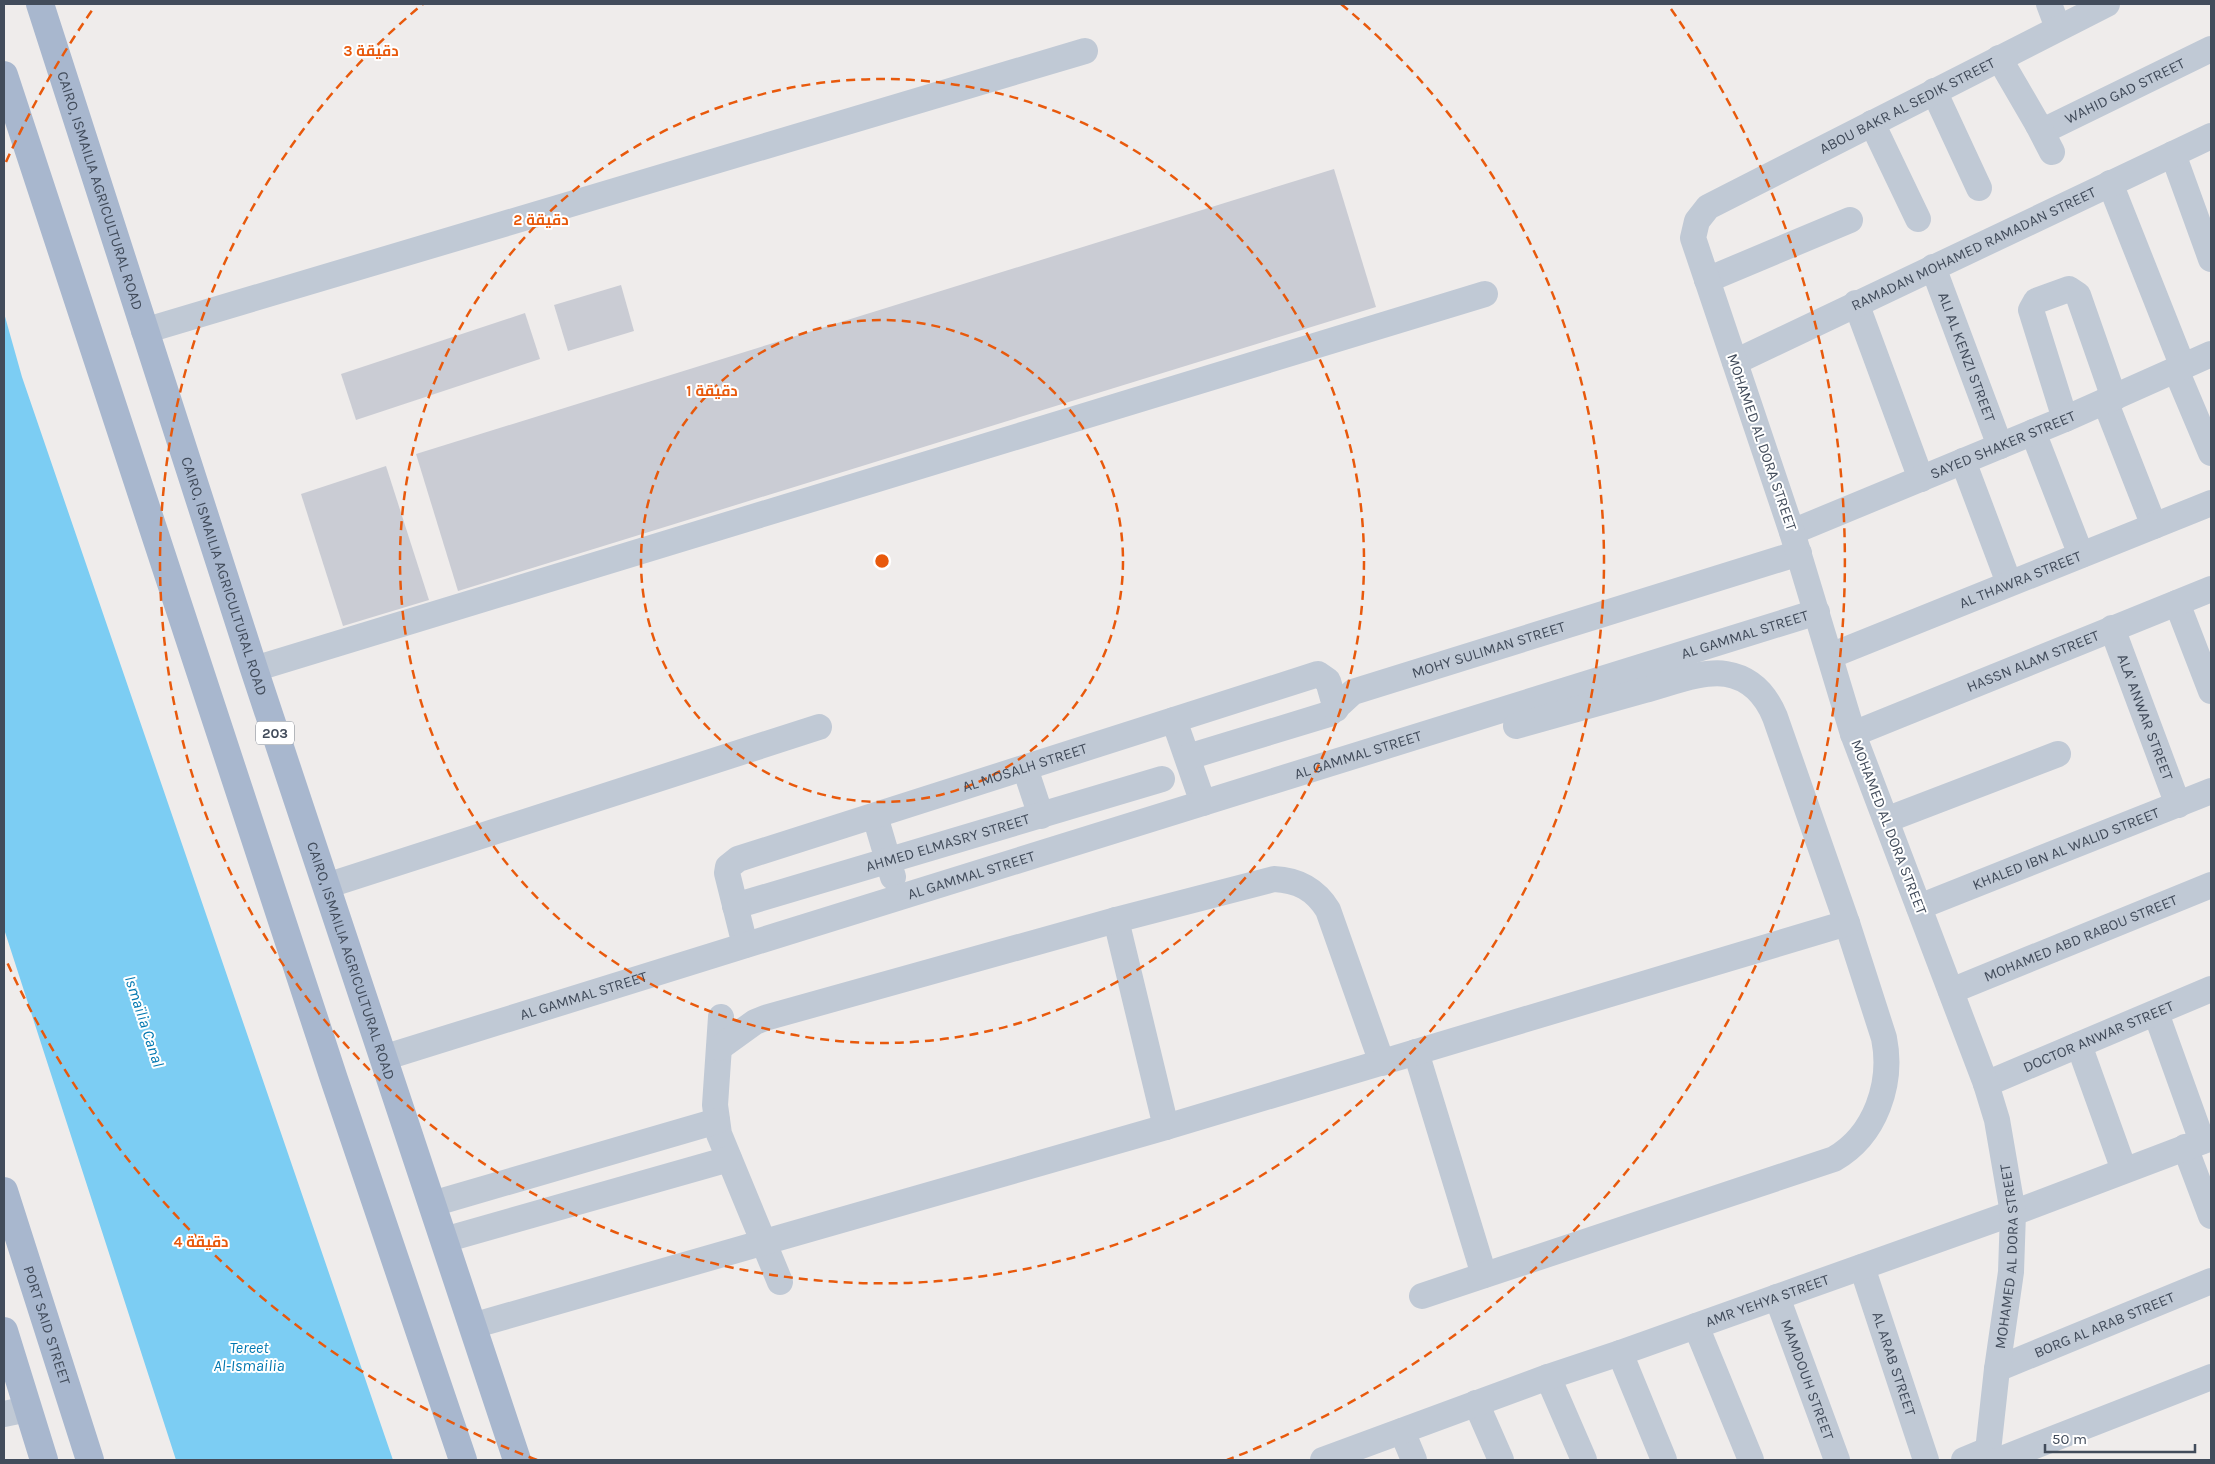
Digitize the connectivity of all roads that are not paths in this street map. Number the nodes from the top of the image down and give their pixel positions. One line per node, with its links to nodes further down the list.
1 (40, 4): 25 (main road, CAIRO, ISMAILIA AGRICULTURAL ROAD / 203)
2 (2049, 4): 4 (street)
3 (2107, 4): 4 (street, ABOU BAKR AL SEDIK STREET)
4 (2058, 28): 7 (street, ABOU BAKR AL SEDIK STREET)
5 (2211, 49): 11 (street, WAHID GAD STREET)
6 (1085, 50): 25 (street)
7 (1999, 58): 9 (street, ABOU BAKR AL SEDIK STREET); 11 (street)
8 (4, 75): 114 (main road)
9 (1934, 91): 10 (street, ABOU BAKR AL SEDIK STREET); 16 (street)
10 (1872, 123): 17 (street, ABOU BAKR AL SEDIK STREET); 18 (street)
11 (2038, 125): 13 (street)
12 (2211, 136): 14 (street, RAMADAN MOHAMED RAMADAN STREET)
13 (2052, 152)
14 (2173, 154): 15 (street, RAMADAN MOHAMED RAMADAN STREET); 20 (street)
15 (2110, 183): 21 (street, RAMADAN MOHAMED RAMADAN STREET); 28 (street)
16 (1979, 188)
17 (1708, 207): 22 (street, MOHAMED AL DORA STREET)
18 (1918, 219)
19 (1850, 220): 22 (street)
20 (2211, 259)
21 (1932, 267): 24 (street, RAMADAN MOHAMED RAMADAN STREET); 32 (street, ALI AL KENZI STREET)
22 (1707, 280): 27 (street, MOHAMED AL DORA STREET)
23 (1485, 294): 46 (street)
24 (1856, 303): 27 (street, RAMADAN MOHAMED RAMADAN STREET); 35 (street)
25 (144, 331): 46 (main road, CAIRO, ISMAILIA AGRICULTURAL ROAD / 203)
26 (2211, 354): 28 (street, SAYED SHAKER STREET)
27 (1735, 362): 38 (street, MOHAMED AL DORA STREET)
28 (2180, 368): 29 (street, SAYED SHAKER STREET); 33 (street)
29 (2109, 399): 30 (street, SAYED SHAKER STREET); 30 (street); 37 (street)
30 (2066, 419): 31 (street, SAYED SHAKER STREET)
31 (2033, 432): 32 (street, SAYED SHAKER STREET); 39 (street)
32 (2000, 446): 34 (street, SAYED SHAKER STREET)
33 (2211, 454)
34 (1964, 461): 35 (street, SAYED SHAKER STREET); 40 (street)
35 (1921, 479): 38 (street, SAYED SHAKER STREET)
36 (2211, 503): 37 (street, AL THAWRA STREET)
37 (2154, 526): 39 (street, AL THAWRA STREET)
38 (1795, 543): 43 (street, MOHAMED AL DORA STREET); 48 (street, MOHY SULIMAN STREET)
39 (2082, 554): 40 (street, AL THAWRA STREET)
40 (2009, 584): 45 (street, AL THAWRA STREET)
41 (2211, 589): 42 (street, HASSN ALAM STREET)
42 (2177, 603): 44 (street, HASSN ALAM STREET); 47 (street)
43 (1816, 612): 45 (street, MOHAMED AL DORA STREET); 58 (street, AL GAMMAL STREET)
44 (2112, 628): 52 (street, HASSN ALAM STREET); 59 (street, ALA' ANWAR STREET)
45 (1830, 656): 52 (street, MOHAMED AL DORA STREET)
46 (254, 669): 67 (main road, CAIRO, ISMAILIA AGRICULTURAL ROAD / 203)
47 (2211, 691)
48 (1336, 709): 49 (street, AL MOSALH STREET); 54 (street, MOHY SULIMAN STREET)
49 (1174, 720): 54 (street); 55 (street, AL MOSALH STREET)
50 (819, 726): 67 (street)
51 (1516, 726): 72 (street)
52 (1854, 734): 62 (street, MOHAMED AL DORA STREET)
53 (2058, 754): 62 (street)
54 (1188, 757): 58 (street)
55 (1025, 768): 60 (street, AL MOSALH STREET); 61 (street)
56 (1162, 778): 61 (street, AHMED ELMASRY STREET)
57 (2211, 791): 59 (street, KHALED IBN AL WALID STREET)
58 (1203, 803): 65 (street, AL GAMMAL STREET)
59 (2178, 805): 70 (street, KHALED IBN AL WALID STREET)
60 (875, 816): 64 (street, AL GAMMAL STREET); 69 (street, AL MOSALH STREET)
61 (1041, 816): 63 (street, AHMED ELMASRY STREET)
62 (1886, 820): 70 (street, MOHAMED AL DORA STREET)
63 (964, 839): 64 (street, AHMED ELMASRY STREET); 65 (street)
64 (888, 862): 68 (street, AL GAMMAL STREET); 69 (street, AHMED ELMASRY STREET)
65 (973, 874): 68 (street, AL GAMMAL STREET)
66 (2211, 885): 75 (street, MOHAMED ABD RABOU STREET)
67 (326, 886): 81 (main road, CAIRO, ISMAILIA AGRICULTURAL ROAD / 203)
68 (899, 897): 73 (street, AL GAMMAL STREET)
69 (734, 906): 73 (street, AL MOSALH STREET)
70 (1919, 907): 75 (street, MOHAMED AL DORA STREET)
71 (1116, 920): 79 (street); 82 (street); 85 (street)
72 (1847, 923): 80 (street); 96 (street)
73 (746, 945): 81 (street, AL GAMMAL STREET)
74 (2211, 989): 76 (street, DOCTOR ANWAR STREET)
75 (1951, 991): 83 (street, MOHAMED AL DORA STREET)
76 (2156, 1013): 78 (street, DOCTOR ANWAR STREET); 86 (street)
77 (720, 1017): 79 (street)
78 (2078, 1045): 83 (street, DOCTOR ANWAR STREET); 88 (street)
79 (719, 1048): 84 (street)
80 (1416, 1052): 82 (street); 96 (street)
81 (383, 1058): 90 (main road, CAIRO, ISMAILIA AGRICULTURAL ROAD / 203)
82 (1382, 1063): 85 (street)
83 (1986, 1084): 91 (street, MOHAMED AL DORA STREET)
84 (716, 1121): 87 (street); 90 (street)
85 (1166, 1127): 94 (street)
86 (2200, 1142): 88 (street, AMR YEHYA STREET); 92 (street)
87 (729, 1159): 93 (street); 94 (street)
88 (2124, 1170): 91 (street, AMR YEHYA STREET)
89 (4, 1191): 113 (main road, PORT SAID STREET)
90 (432, 1204): 93 (main road, CAIRO, ISMAILIA AGRICULTURAL ROAD / 203)
91 (2013, 1213): 95 (street, AMR YEHYA STREET); 105 (street, MOHAMED AL DORA STREET)
92 (2211, 1216)
93 (444, 1240): 101 (main road, CAIRO, ISMAILIA AGRICULTURAL ROAD / 203)
94 (764, 1243): 98 (street); 101 (street)
95 (1862, 1267): 100 (street, AMR YEHYA STREET); 123 (street, AL ARAB STREET)
96 (1484, 1275): 99 (street)
97 (2211, 1281): 105 (street, BORG AL ARAB STREET)
98 (780, 1282)
99 (1422, 1296)
100 (1777, 1297): 102 (street, AMR YEHYA STREET); 122 (street, MAMDOUH STREET)
101 (472, 1326): 115 (main road, CAIRO, ISMAILIA AGRICULTURAL ROAD / 203)
102 (1696, 1326): 104 (street, AMR YEHYA STREET); 121 (street)
103 (4, 1331): 109 (main road)
104 (1620, 1353): 106 (street, AMR YEHYA STREET); 120 (street)
105 (1997, 1369): 111 (street, MOHAMED AL DORA STREET)
106 (1548, 1377): 108 (street, AMR YEHYA STREET); 119 (street)
107 (2211, 1377): 111 (street)
108 (1476, 1402): 110 (street, AMR YEHYA STREET); 118 (street)
109 (16, 1411): 112 (main road)
110 (1402, 1431): 116 (street, AMR YEHYA STREET); 117 (street)
111 (1991, 1457): 124 (street)
112 (44, 1460)
113 (90, 1460)
114 (463, 1460)
115 (517, 1460)
116 (1323, 1460)
117 (1414, 1460)
118 (1501, 1460)
119 (1584, 1460)
120 (1664, 1460)
121 (1751, 1460)
122 (1837, 1460)
123 (1926, 1460)
124 (1964, 1460)

